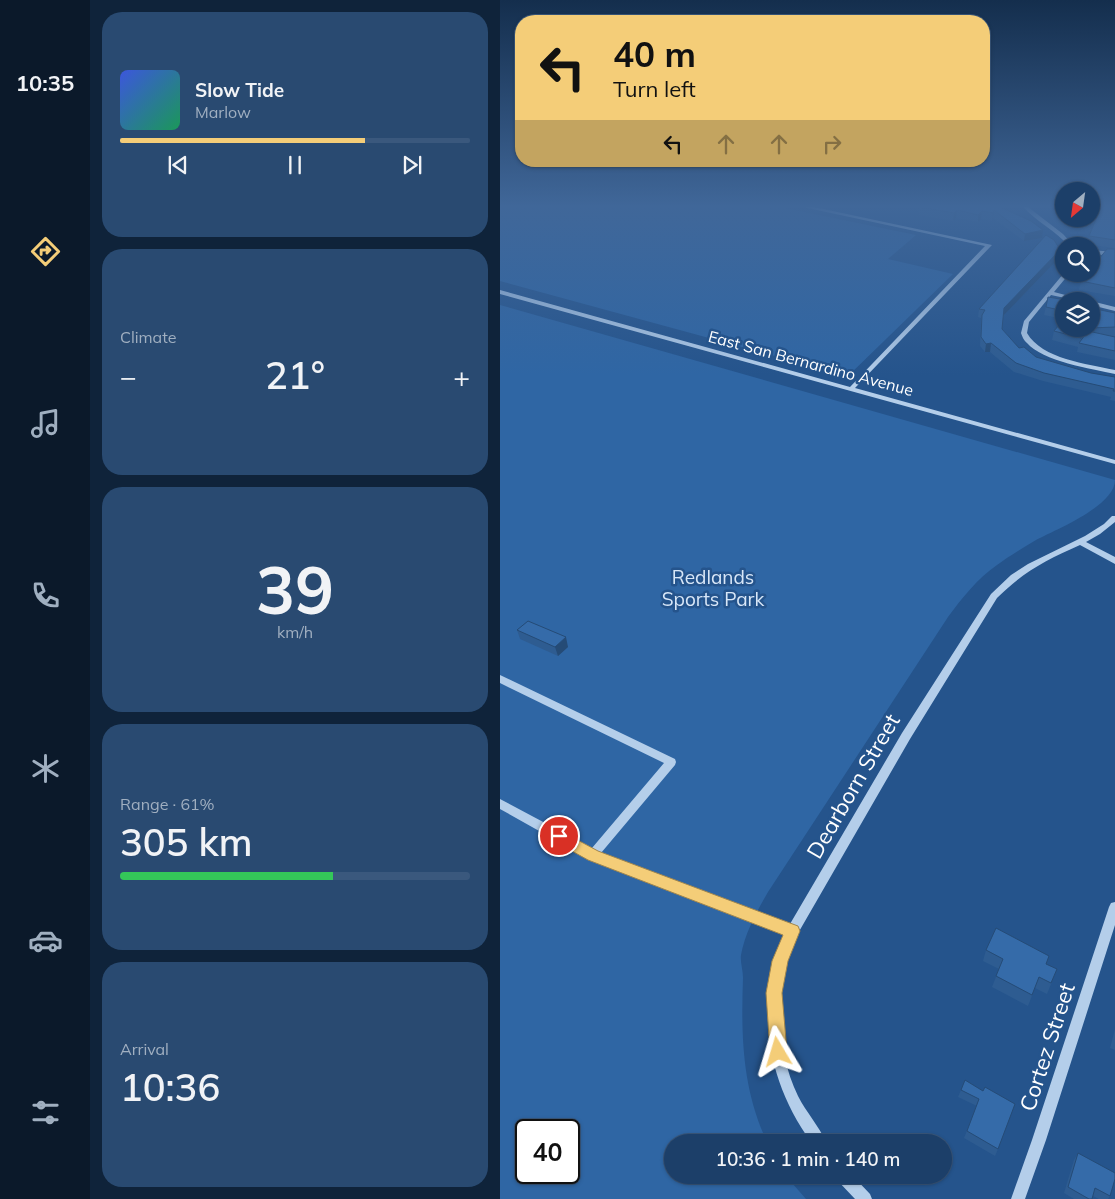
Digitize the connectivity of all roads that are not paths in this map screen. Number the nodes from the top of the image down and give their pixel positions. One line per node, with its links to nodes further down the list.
1 (972, 263): 9 (street)
2 (1059, 282): 4 (street)
3 (500, 292): 9 (street, East San Bernardino Avenue)
4 (1050, 293): 5 (street); 8 (street)
5 (1055, 294)
6 (1100, 305): 7 (street)
7 (1115, 309)
8 (1115, 372)
9 (851, 389): 10 (street, East San Bernardino Avenue)
10 (1115, 462)
11 (1115, 518): 12 (street, Dearborn Street)
12 (1080, 542): 13 (street); 18 (street, Dearborn Street)
13 (1115, 561)
14 (500, 679): 16 (street)
15 (500, 804): 16 (street)
16 (593, 855): 18 (street)
17 (1115, 907): 22 (street, Cortez Street)
18 (793, 931): 19 (street, Dearborn Street)
19 (814, 1134)
20 (851, 1184): 21 (street)
21 (865, 1199)
22 (1018, 1199)

